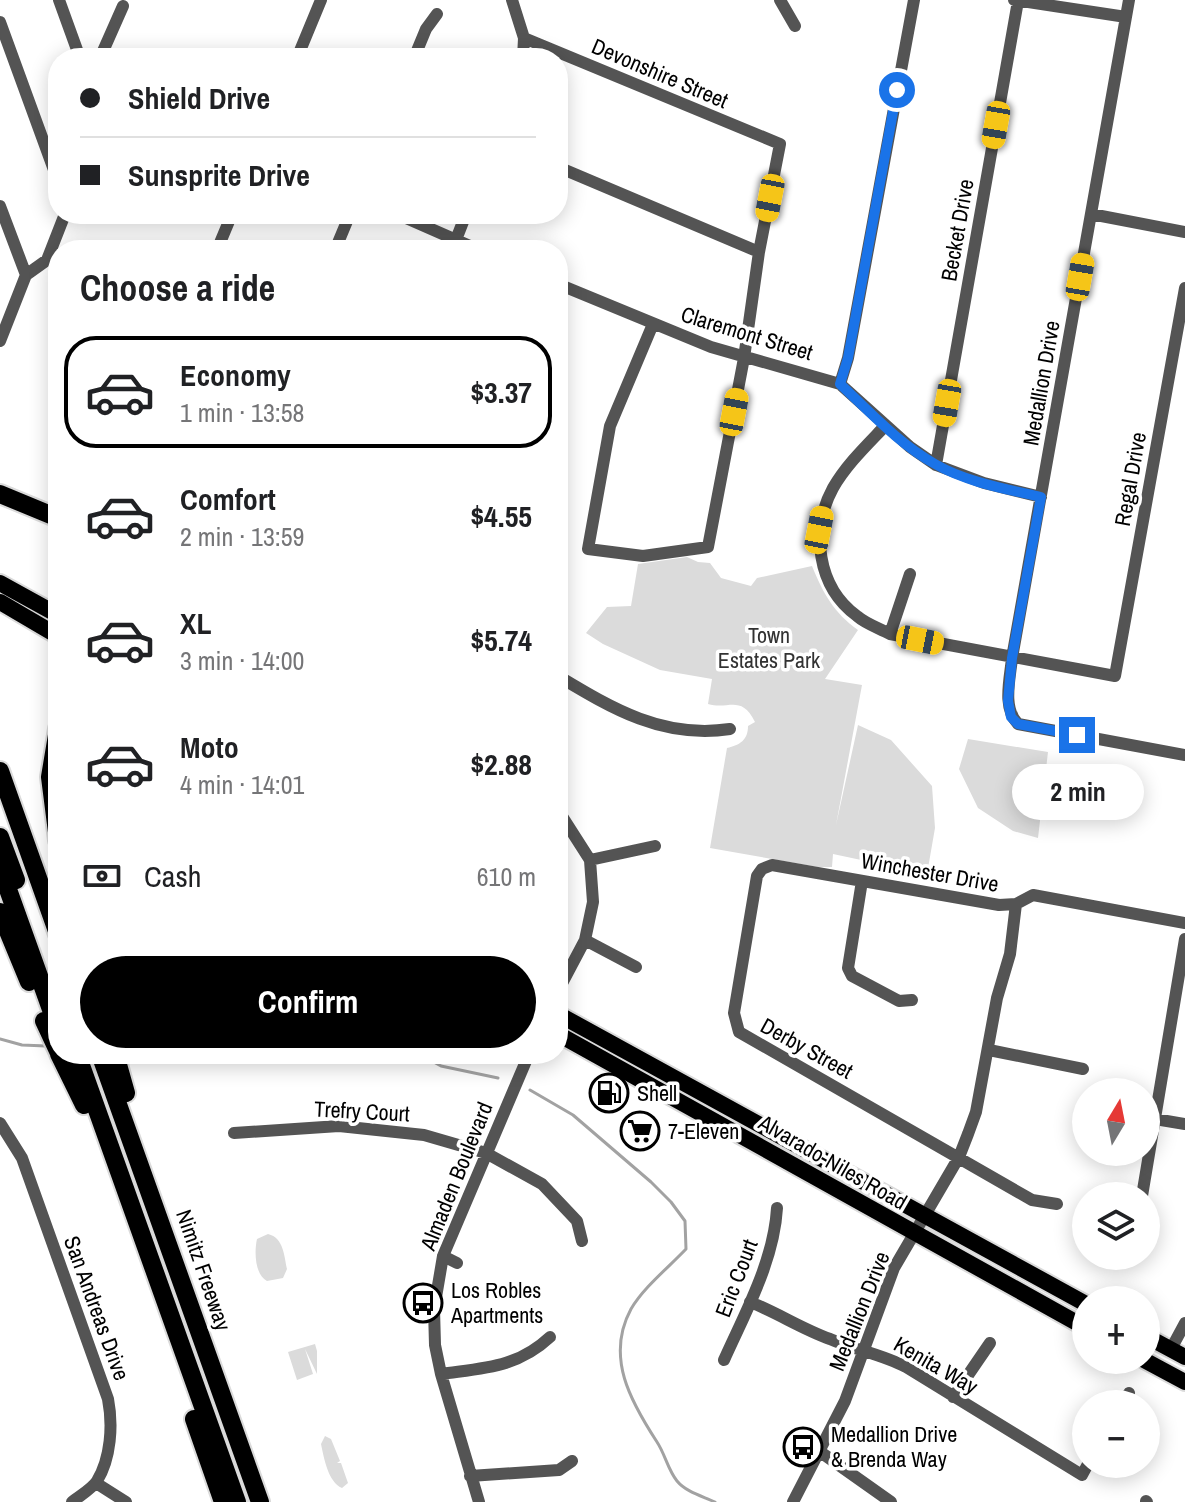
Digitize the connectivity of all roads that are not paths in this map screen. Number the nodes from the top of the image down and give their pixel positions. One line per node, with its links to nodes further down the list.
1 (59, 0): 14 (street)
2 (321, 0): 16 (street)
3 (512, 0): 13 (street)
4 (780, 0): 12 (street)
5 (914, 0): 36 (street)
6 (1016, 0): 10 (street); 38 (street, Becket Drive)
7 (1129, 0): 10 (street, Medallion Drive)
8 (124, 2): 15 (street)
9 (437, 14): 17 (street)
10 (1126, 17): 24 (street, Medallion Drive)
11 (0, 22): 21 (street)
12 (795, 26)
13 (524, 38): 18 (street); 19 (street, Devonshire Street)
14 (76, 48)
15 (104, 48)
16 (301, 48)
17 (418, 48)
18 (524, 48)
19 (548, 48)
20 (568, 56): 28 (street, Devonshire Street)
21 (48, 154)
22 (568, 171): 28 (street)
23 (0, 206): 30 (street)
24 (1091, 214): 26 (street); 40 (street, Medallion Drive)
25 (415, 224): 27 (street)
26 (1185, 232)
27 (445, 240)
28 (759, 252): 35 (street)
29 (48, 257): 30 (street)
30 (26, 275): 34 (street)
31 (568, 288): 33 (street, Claremont Street)
32 (1185, 288): 48 (street, Regal Drive)
33 (653, 324): 35 (street, Claremont Street); 35 (street)
34 (1, 337)
35 (744, 358): 36 (street, Claremont Street)
36 (840, 384): 37 (street, Claremont Street)
37 (885, 426): 38 (street, Claremont Street); 47 (street)
38 (936, 465): 40 (street, Claremont Street)
39 (0, 494): 41 (highway)
40 (1041, 497): 48 (street, Medallion Drive)
41 (48, 514)
42 (910, 574): 47 (street)
43 (0, 583): 45 (main road)
44 (0, 602): 46 (main road)
45 (48, 609)
46 (48, 630)
47 (890, 634): 48 (street)
48 (1012, 658): 51 (street, Medallion Drive)
49 (568, 682): 50 (street)
50 (730, 729)
51 (1185, 755)
52 (0, 771): 61 (highway)
53 (568, 826): 56 (street)
54 (0, 837): 67 (highway)
55 (655, 846): 56 (street)
56 (590, 860): 65 (street)
57 (0, 867): 70 (highway)
58 (762, 869): 59 (street, Winchester Drive); 90 (street, Derby Street)
59 (862, 881): 60 (street, Winchester Drive); 69 (street)
60 (1016, 904): 63 (street, Winchester Drive); 74 (street, Medallion Drive)
61 (48, 906)
62 (0, 912): 71 (highway)
63 (1185, 923)
64 (1185, 939): 82 (street)
65 (585, 940): 66 (street); 68 (street)
66 (636, 967)
67 (48, 971)
68 (568, 972)
69 (912, 1000)
70 (48, 1012)
71 (48, 1015)
72 (568, 1020): 93 (main road, Alvarado-Niles Road)
73 (568, 1040): 94 (main road, Alvarado-Niles Road)
74 (989, 1050): 81 (street); 90 (street, Medallion Drive)
75 (66, 1064): 84 (highway)
76 (72, 1064): 84 (highway)
77 (80, 1064): 84 (highway)
78 (105, 1064): 83 (highway)
79 (116, 1064): 83 (highway)
80 (525, 1064): 89 (street, Almaden Boulevard)
81 (1083, 1069)
82 (1160, 1089)
83 (121, 1097): 121 (highway, Nimitz Freeway)
84 (90, 1105): 119 (highway); 120 (highway)
85 (1160, 1120): 87 (street)
86 (0, 1123): 116 (street, San Andreas Drive)
87 (1185, 1124)
88 (234, 1133): 89 (street, Trefry Court)
89 (486, 1153): 95 (street, Trefry Court); 96 (street, Almaden Boulevard)
90 (959, 1157): 91 (street, Derby Street); 93 (street, Medallion Drive)
91 (1057, 1204)
92 (777, 1208): 99 (street, Eric Court)
93 (926, 1217): 94 (street, Medallion Drive); 98 (main road, Alvarado-Niles Road)
94 (915, 1234): 100 (main road, Alvarado-Niles Road); 105 (street, Medallion Drive)
95 (582, 1241)
96 (443, 1256): 97 (street); 109 (street, Almaden Boulevard)
97 (457, 1263)
98 (1072, 1296)
99 (750, 1302): 105 (street, Kenita Way); 107 (street, Eric Court)
100 (1072, 1320)
101 (1185, 1323): 106 (street)
102 (550, 1337): 109 (street)
103 (990, 1343): 111 (street)
104 (1160, 1343): 106 (main road)
105 (863, 1350): 111 (street, Kenita Way); 112 (street, Medallion Drive)
106 (1180, 1352)
107 (724, 1360)
108 (1160, 1369): 110 (main road)
109 (441, 1374): 115 (street, Almaden Boulevard)
110 (1185, 1382)
111 (953, 1397): 114 (street, Kenita Way)
112 (819, 1451): 123 (street, Medallion Drive); 124 (street)
113 (572, 1461): 115 (street)
114 (1072, 1469)
115 (470, 1476): 122 (street, Almaden Boulevard)
116 (96, 1483): 117 (street); 118 (street)
117 (72, 1502)
118 (126, 1502)
119 (223, 1502)
120 (237, 1502)
121 (260, 1502)
122 (479, 1502)
123 (793, 1502)
124 (891, 1502)

